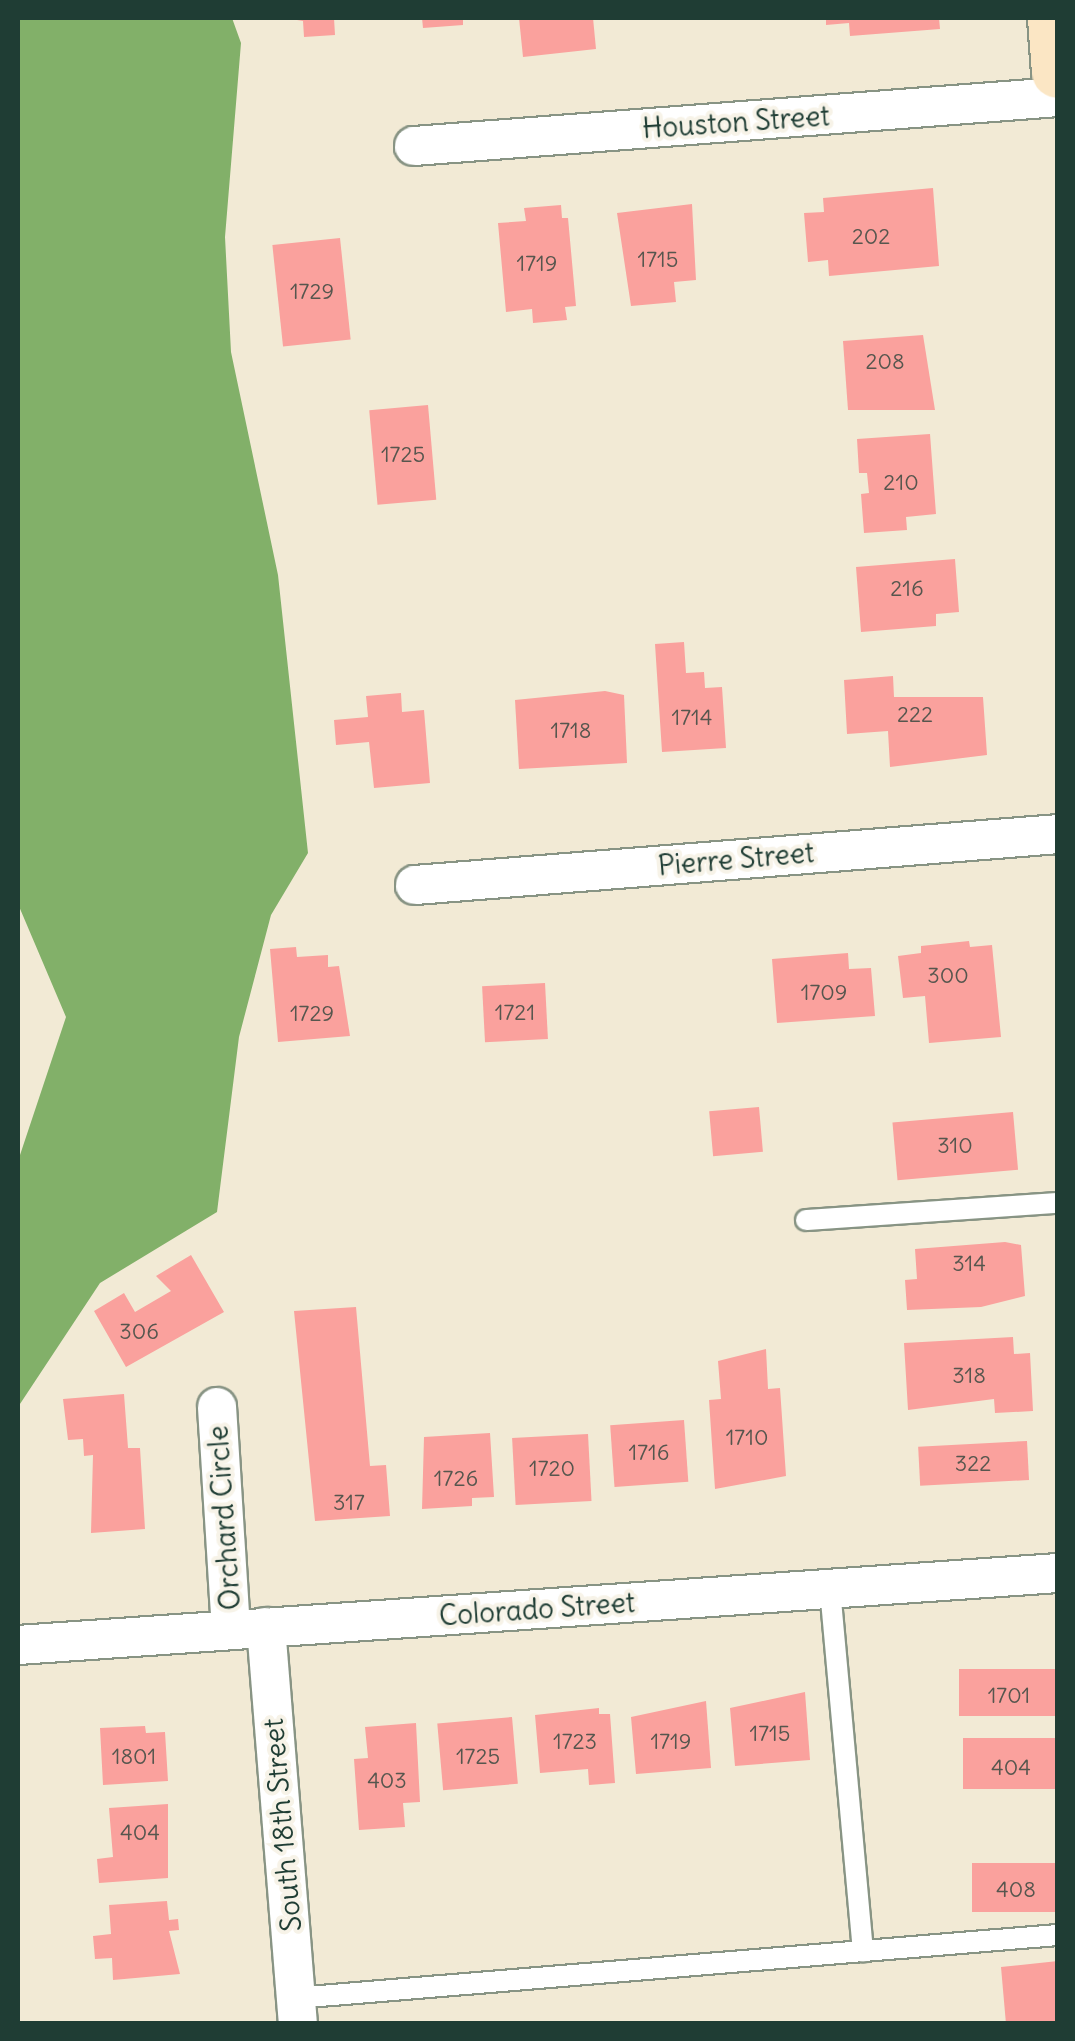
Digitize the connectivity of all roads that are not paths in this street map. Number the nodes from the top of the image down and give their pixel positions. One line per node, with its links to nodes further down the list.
1 (1054, 18): 2 (street)
2 (1058, 72)
3 (1058, 97): 4 (street, Houston Street)
4 (414, 146)
5 (1058, 834): 6 (street, Pierre Street)
6 (415, 885)
7 (1058, 1203): 8 (lane)
8 (806, 1220)
9 (217, 1407): 12 (street, Orchard Circle)
10 (1058, 1573): 11 (street, Colorado Street)
11 (830, 1589): 12 (street, Colorado Street); 15 (lane)
12 (249, 1628): 13 (street, Colorado Street); 16 (street, South 18th Street)
13 (18, 1645)
14 (1058, 1935): 15 (lane)
15 (863, 1951): 16 (lane)
16 (297, 2011)

